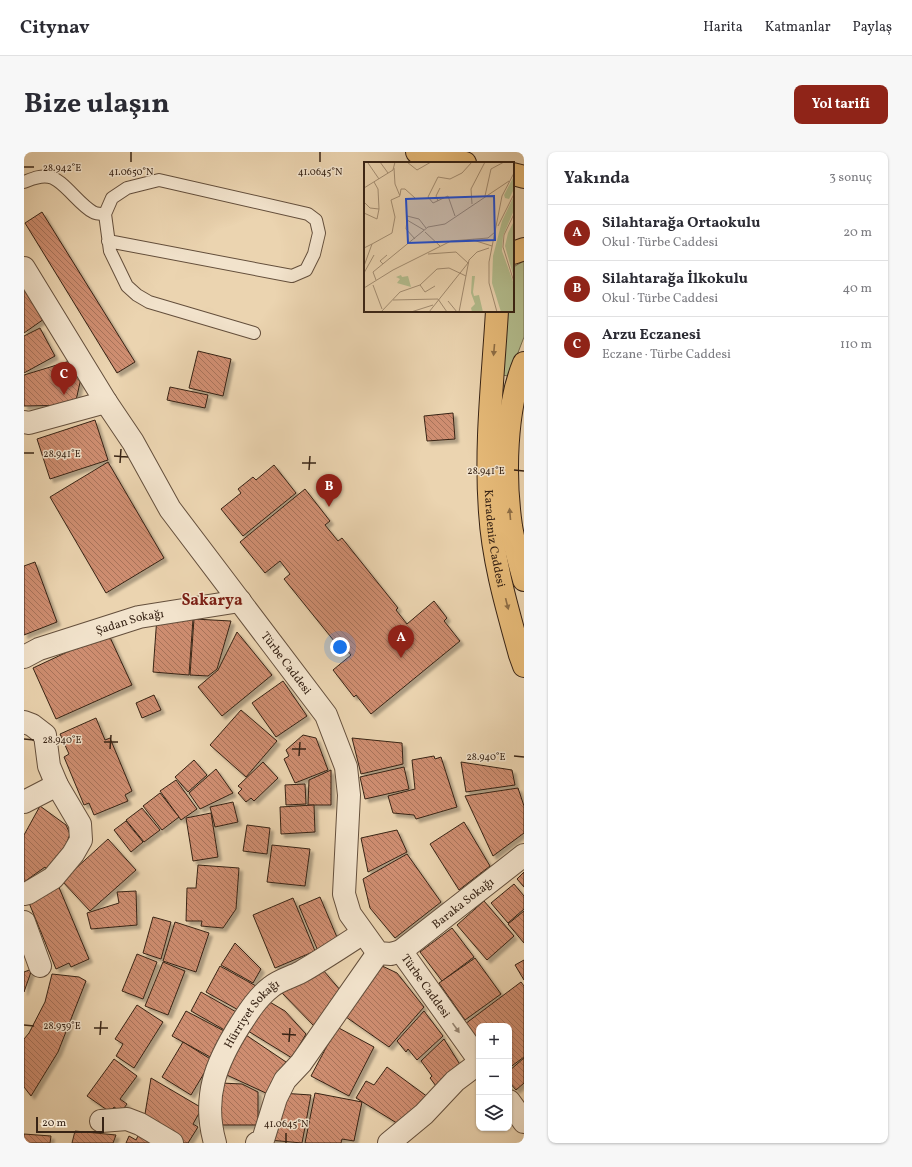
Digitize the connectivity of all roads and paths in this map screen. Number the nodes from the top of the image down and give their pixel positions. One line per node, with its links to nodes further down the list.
1 (432, 157): 2 (main road)
2 (460, 162)
3 (514, 174): 4 (main road)
4 (524, 177)
5 (24, 182): 6 (lane)
6 (105, 214): 7 (lane); 7 (lane)
7 (108, 241): 12 (lane)
8 (524, 249): 9 (main road)
9 (514, 253)
10 (24, 268): 14 (street, Türbe Caddesi)
11 (497, 312): 19 (main road, Karadeniz Caddesi, one-way to 19)
12 (254, 333)
13 (524, 363): 16 (main road, Karadeniz Caddesi, one-way to 13)
14 (106, 402): 15 (street); 17 (street, Türbe Caddesi)
15 (24, 422)
16 (524, 580)
17 (240, 601): 18 (street, Şadan Sokağı); 26 (street, Türbe Caddesi)
18 (24, 657)
19 (524, 666)
20 (24, 722): 21 (street)
21 (57, 785): 22 (street); 24 (street)
22 (24, 802)
23 (524, 855): 27 (street, Baraka Sokağı)
24 (24, 894)
25 (24, 922): 29 (street)
26 (363, 933): 28 (street, Türbe Caddesi); 36 (street, Hürriyet Sokağı)
27 (401, 951): 28 (street, Türbe Caddesi); 30 (street, Türbe Caddesi, one-way to 30)
28 (378, 953): 38 (street)
29 (40, 966)
30 (478, 1059)
31 (476, 1065): 39 (street)
32 (512, 1105): 34 (street)
33 (101, 1121): 35 (street)
34 (524, 1122)
35 (172, 1143)
36 (215, 1143)
37 (257, 1143): 38 (street)
38 (263, 1143)
39 (389, 1143)

